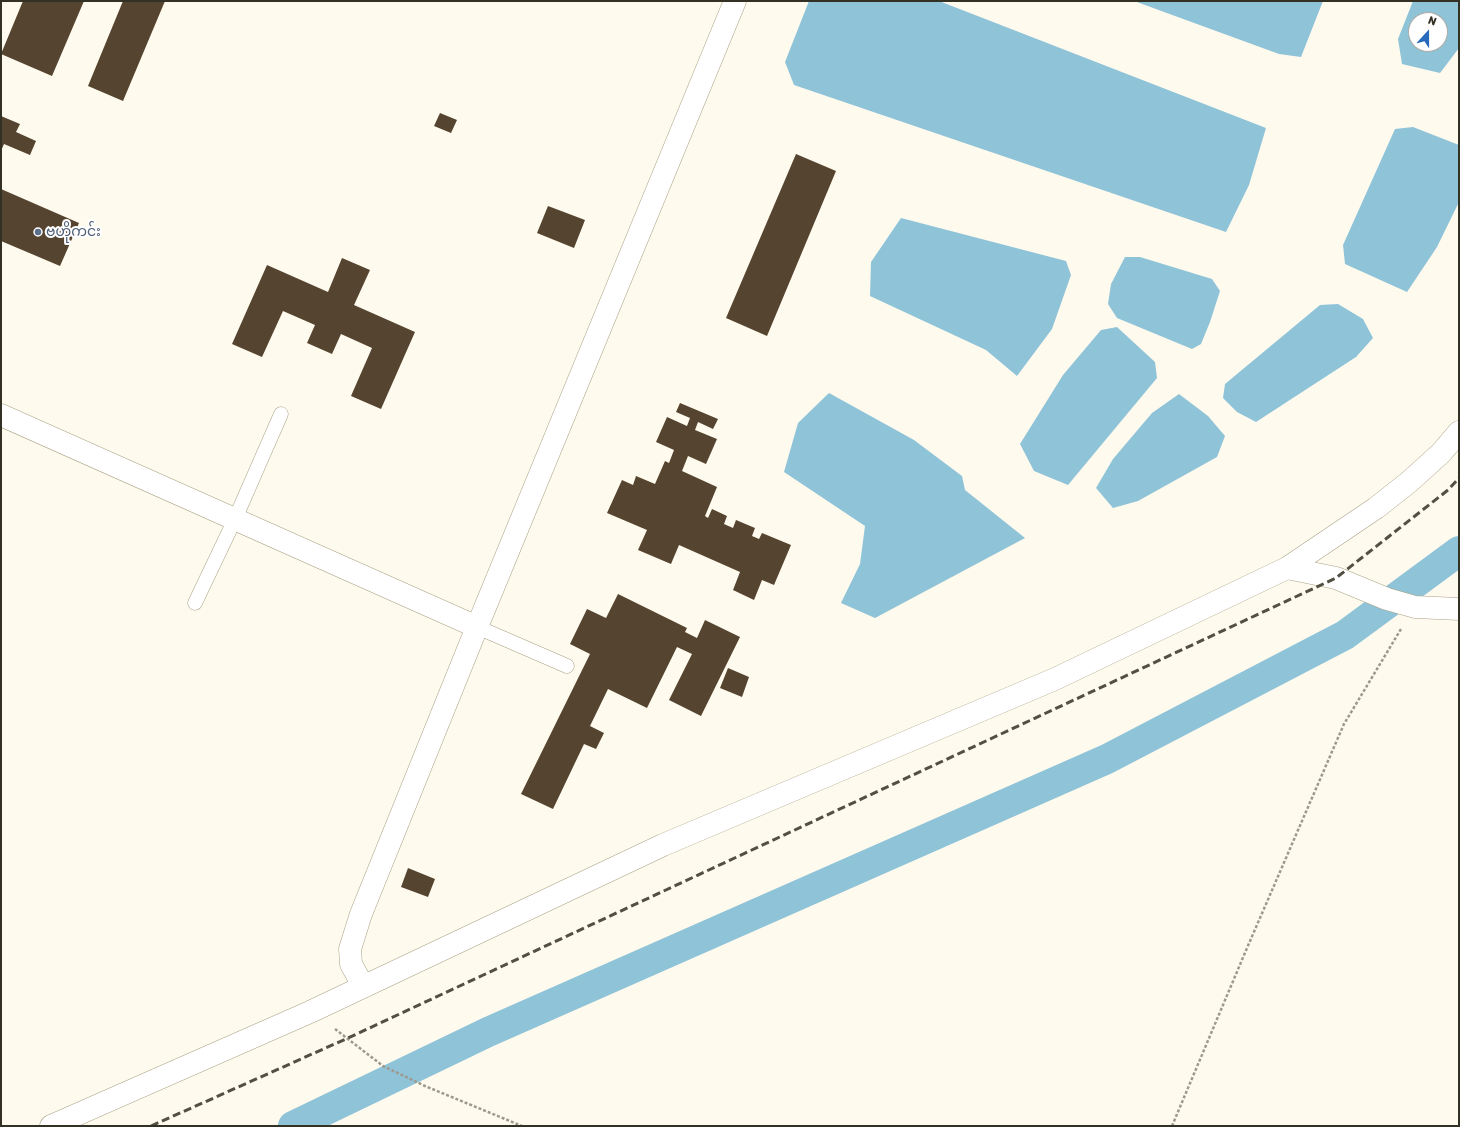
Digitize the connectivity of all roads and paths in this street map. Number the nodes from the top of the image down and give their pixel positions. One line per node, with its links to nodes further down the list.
1 (735, 1): 10 (street)
2 (281, 414): 5 (lane)
3 (1, 415): 5 (street)
4 (1459, 432): 6 (street)
5 (235, 519): 7 (lane); 10 (street)
6 (1287, 568): 8 (street); 12 (street)
7 (195, 603)
8 (1415, 607): 9 (street); 16 (path)
9 (1459, 609)
10 (477, 627): 11 (lane); 12 (street)
11 (566, 666)
12 (363, 986): 13 (street)
13 (310, 1012): 14 (street); 15 (path)
14 (51, 1126)
15 (522, 1126)
16 (1172, 1126)

